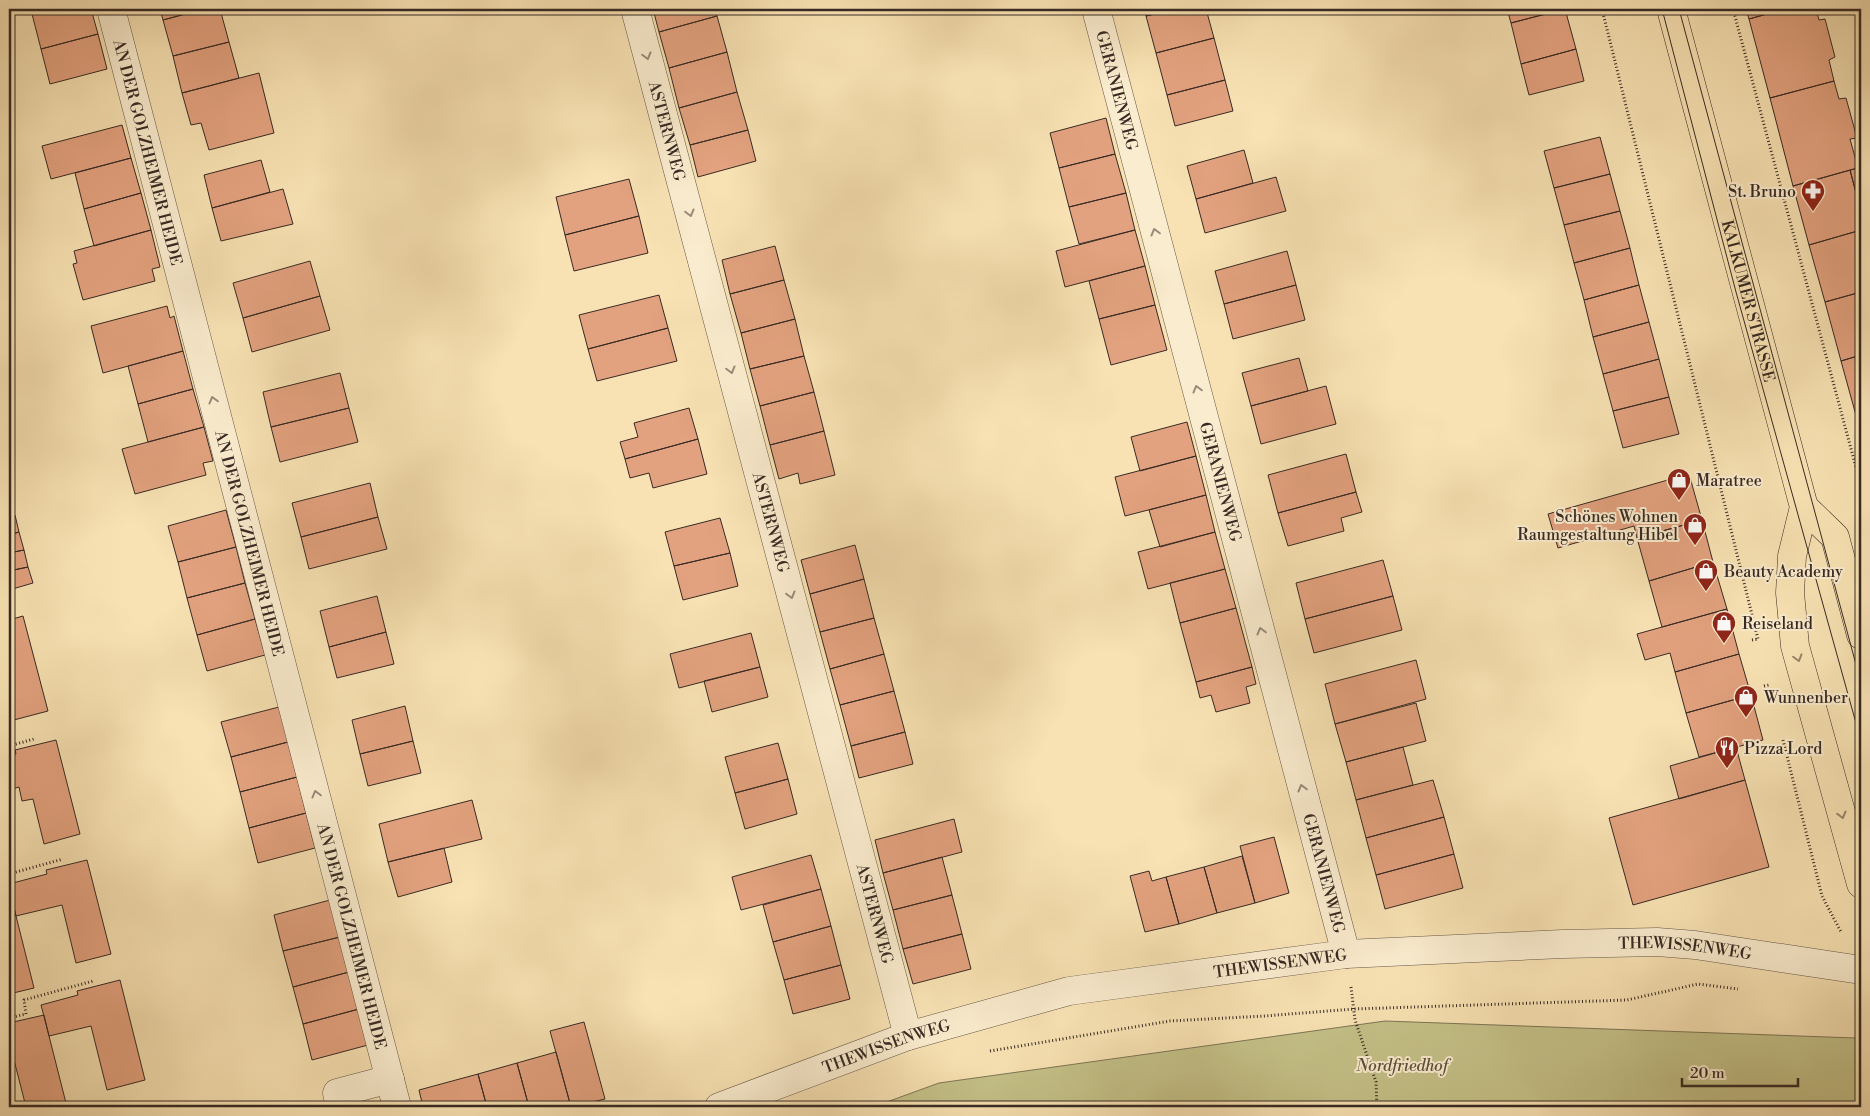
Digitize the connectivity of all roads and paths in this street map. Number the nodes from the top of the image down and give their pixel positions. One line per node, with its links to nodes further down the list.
1 (111, 9): 31 (street, AN DER GOLZHEIMER HEIDE, one-way to 1)
2 (635, 9): 29 (street, ASTERNWEG, one-way to 29)
3 (1096, 9): 23 (street, GERANIENWEG, one-way to 3)
4 (1602, 9): 10 (path)
5 (1671, 9): 8 (main road, KALKUMER STRASSE)
6 (1733, 9): 7 (path)
7 (1861, 486)
8 (1804, 507): 9 (main road); 22 (main road, KALKUMER STRASSE, one-way to 22)
9 (1861, 635)
10 (1758, 639): 11 (path); 12 (path)
11 (1752, 640)
12 (1760, 648)
13 (1767, 676): 14 (path)
14 (1769, 685): 15 (path); 16 (path)
15 (1764, 686)
16 (1772, 694)
17 (1781, 733): 24 (path)
18 (34, 739): 19 (path)
19 (9, 746)
20 (63, 859): 21 (path)
21 (9, 874)
22 (1861, 884)
23 (1346, 954): 24 (street, THEWISSENWEG); 29 (street, THEWISSENWEG)
24 (1861, 970)
25 (93, 981): 28 (path)
26 (1746, 990): 27 (path)
27 (1354, 1009): 30 (path); 35 (path)
28 (9, 1018)
29 (908, 1036): 34 (street, THEWISSENWEG)
30 (982, 1053)
31 (390, 1079): 32 (street); 33 (street, AN DER GOLZHEIMER HEIDE)
32 (340, 1107)
33 (397, 1107)
34 (718, 1107)
35 (1377, 1107)

